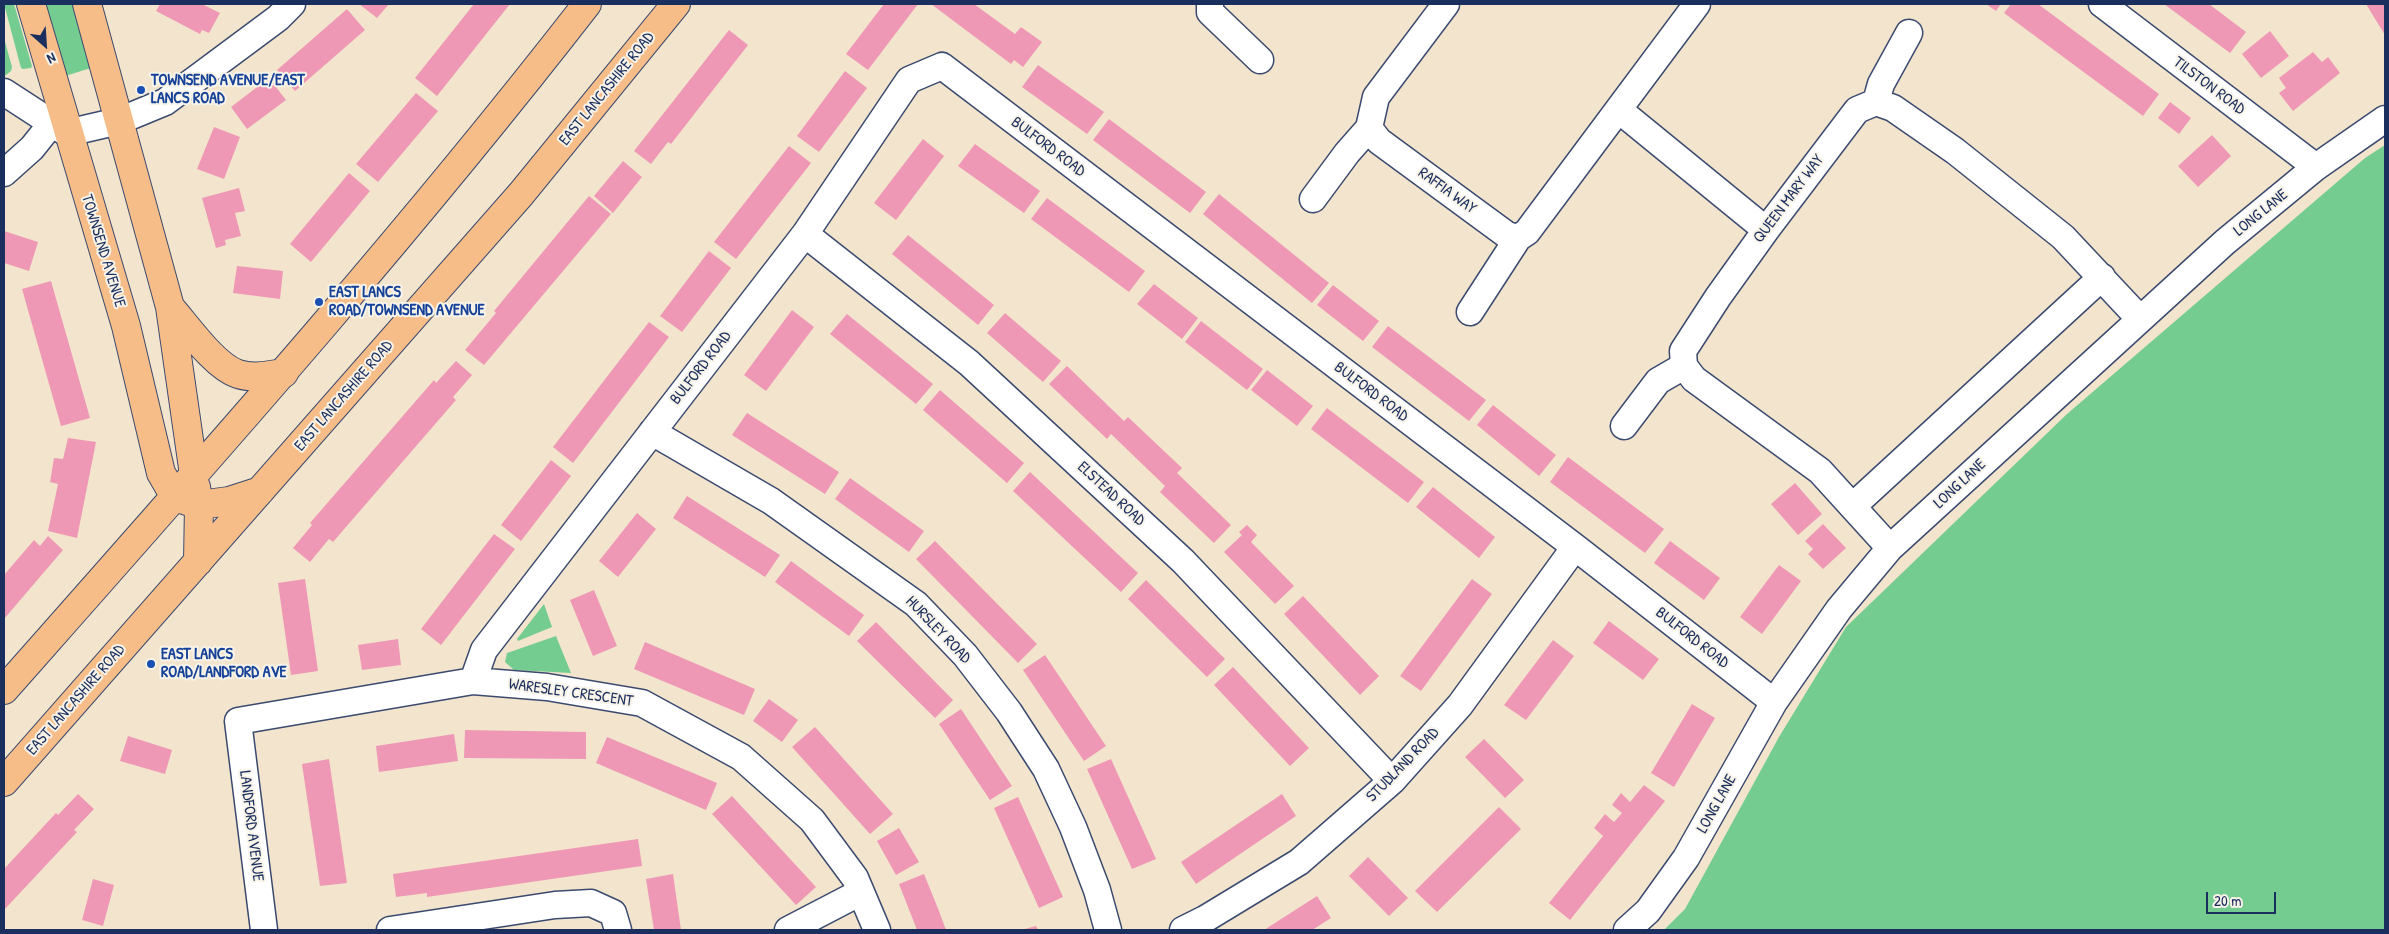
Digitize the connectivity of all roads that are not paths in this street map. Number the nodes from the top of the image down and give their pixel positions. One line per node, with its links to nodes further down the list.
1 (31, 4): 17 (main road, TOWNSEND AVENUE)
2 (87, 4): 16 (main road)
3 (292, 4): 16 (street)
4 (587, 4): 30 (main road)
5 (676, 4): 34 (main road, EAST LANCASHIRE ROAD)
6 (1210, 4): 11 (street)
7 (1446, 4): 18 (street)
8 (1697, 4): 14 (street)
9 (2102, 4): 19 (street, TILSTON ROAD)
10 (1909, 33): 13 (street)
11 (1260, 60)
12 (4, 92): 17 (street)
13 (1876, 102): 22 (street, QUEEN MARY WAY); 25 (street)
14 (1619, 110): 22 (street); 24 (street)
15 (2385, 119): 19 (street, LONG LANE)
16 (119, 121): 17 (street); 26 (main road)
17 (60, 128): 20 (street); 35 (main road, TOWNSEND AVENUE)
18 (1369, 128): 21 (street); 24 (street, RAFFIA WAY)
19 (2316, 167): 28 (street, LONG LANE)
20 (4, 173)
21 (1313, 198)
22 (1766, 230): 29 (street, QUEEN MARY WAY)
23 (805, 234): 32 (street, BULFORD ROAD); 37 (street, BULFORD ROAD); 44 (street, ELSTEAD ROAD)
24 (1518, 238): 27 (street)
25 (2102, 277): 28 (street); 36 (street)
26 (170, 307): 30 (main road); 33 (main road)
27 (1470, 312)
28 (2140, 319): 38 (street, LONG LANE)
29 (1684, 366): 31 (street); 36 (street)
30 (284, 373): 33 (main road)
31 (1624, 426)
32 (652, 432): 40 (street, BULFORD ROAD); 52 (street, HURSLEY ROAD)
33 (194, 475): 35 (main road)
34 (260, 491): 35 (main road); 39 (main road, EAST LANCASHIRE ROAD)
35 (187, 501): 39 (main road); 41 (main road)
36 (1852, 506): 38 (street)
37 (1575, 547): 42 (street, BULFORD ROAD); 44 (street, STUDLAND ROAD)
38 (1890, 548): 42 (street, LONG LANE)
39 (198, 562): 45 (main road, EAST LANCASHIRE ROAD)
40 (472, 681): 43 (street, WARESLEY CRESCENT); 46 (street, WARESLEY CRESCENT)
41 (4, 690)
42 (1774, 702): 54 (street, LONG LANE)
43 (238, 721): 47 (street, LANDFORD AVENUE)
44 (1392, 781): 53 (street, STUDLAND ROAD)
45 (4, 782)
46 (861, 892): 50 (street); 51 (street, WARESLEY CRESCENT)
47 (264, 930)
48 (390, 930): 49 (street)
49 (618, 930)
50 (788, 930)
51 (877, 930)
52 (1108, 930)
53 (1183, 930)
54 (1627, 930)

